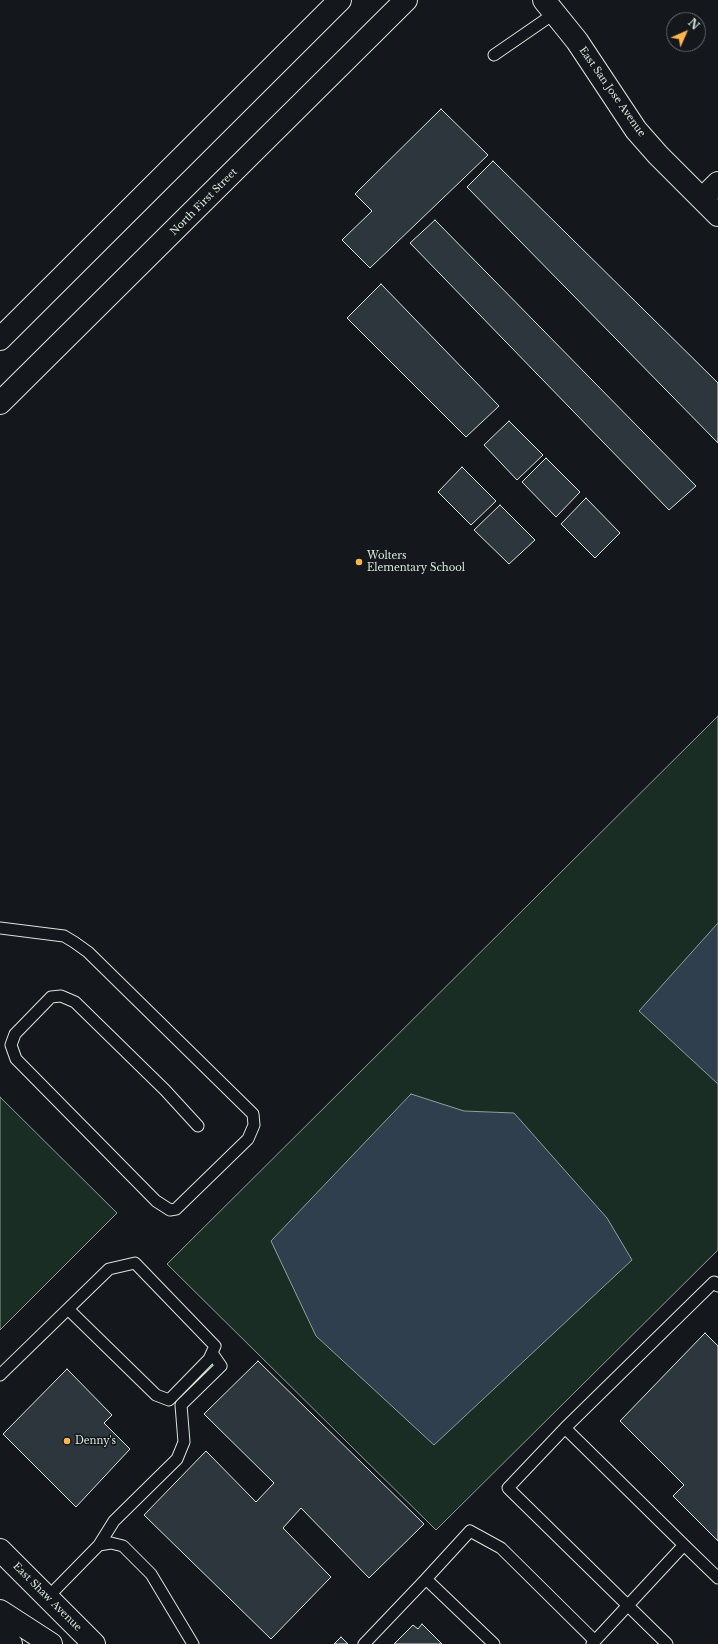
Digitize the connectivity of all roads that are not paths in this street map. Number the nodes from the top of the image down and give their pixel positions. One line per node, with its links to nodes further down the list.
1 (340, 0): 8 (main road)
2 (406, 0): 9 (main road, North First Street)
3 (550, 6): 4 (lane); 6 (main road, East San Jose Avenue)
4 (494, 55)
5 (718, 183): 6 (main road)
6 (702, 199): 7 (main road, East San Jose Avenue)
7 (718, 215)
8 (0, 339)
9 (0, 403)
10 (0, 928): 11 (lane)
11 (198, 1126)
12 (718, 1286): 16 (lane)
13 (68, 1309): 14 (lane); 14 (lane); 15 (lane)
14 (212, 1353): 18 (lane)
15 (0, 1375)
16 (565, 1428): 17 (lane); 23 (lane)
17 (684, 1545): 20 (lane); 23 (lane)
18 (99, 1546): 22 (lane); 30 (lane)
19 (0, 1550): 22 (main road, East Shaw Avenue)
20 (718, 1578)
21 (426, 1579): 26 (lane); 31 (lane); 32 (lane)
22 (47, 1598): 29 (main road, East Shaw Avenue)
23 (628, 1606): 26 (lane); 33 (lane)
24 (0, 1611): 28 (main road)
25 (0, 1633): 27 (main road)
26 (594, 1642)
27 (11, 1644)
28 (51, 1644)
29 (94, 1644)
30 (193, 1644)
31 (364, 1644)
32 (494, 1644)
33 (667, 1644)

